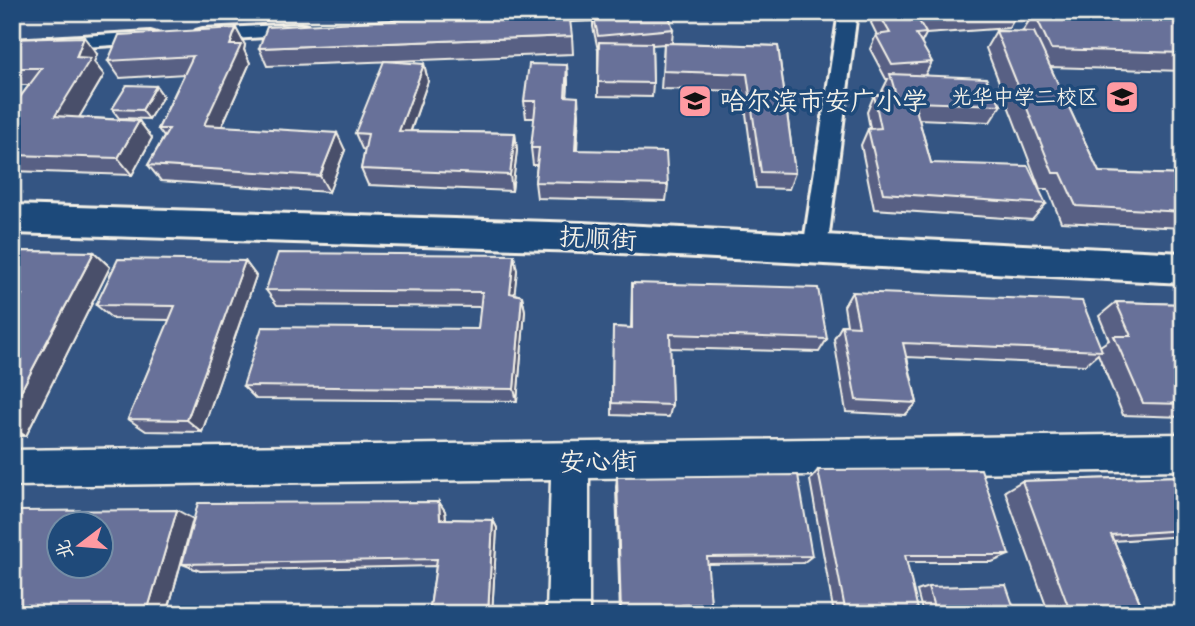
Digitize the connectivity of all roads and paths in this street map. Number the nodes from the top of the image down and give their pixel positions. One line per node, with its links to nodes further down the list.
1 (610, 12): 3 (street)
2 (848, 12): 7 (street)
3 (513, 18)
4 (318, 29): 5 (street)
5 (12, 46)
6 (12, 219): 7 (main road, 抚顺街)
7 (815, 249): 8 (main road, 抚顺街)
8 (1183, 268)
9 (1183, 452): 10 (street, 安心街)
10 (570, 462): 11 (street, 安心街); 12 (street)
11 (12, 468)
12 (568, 614)

